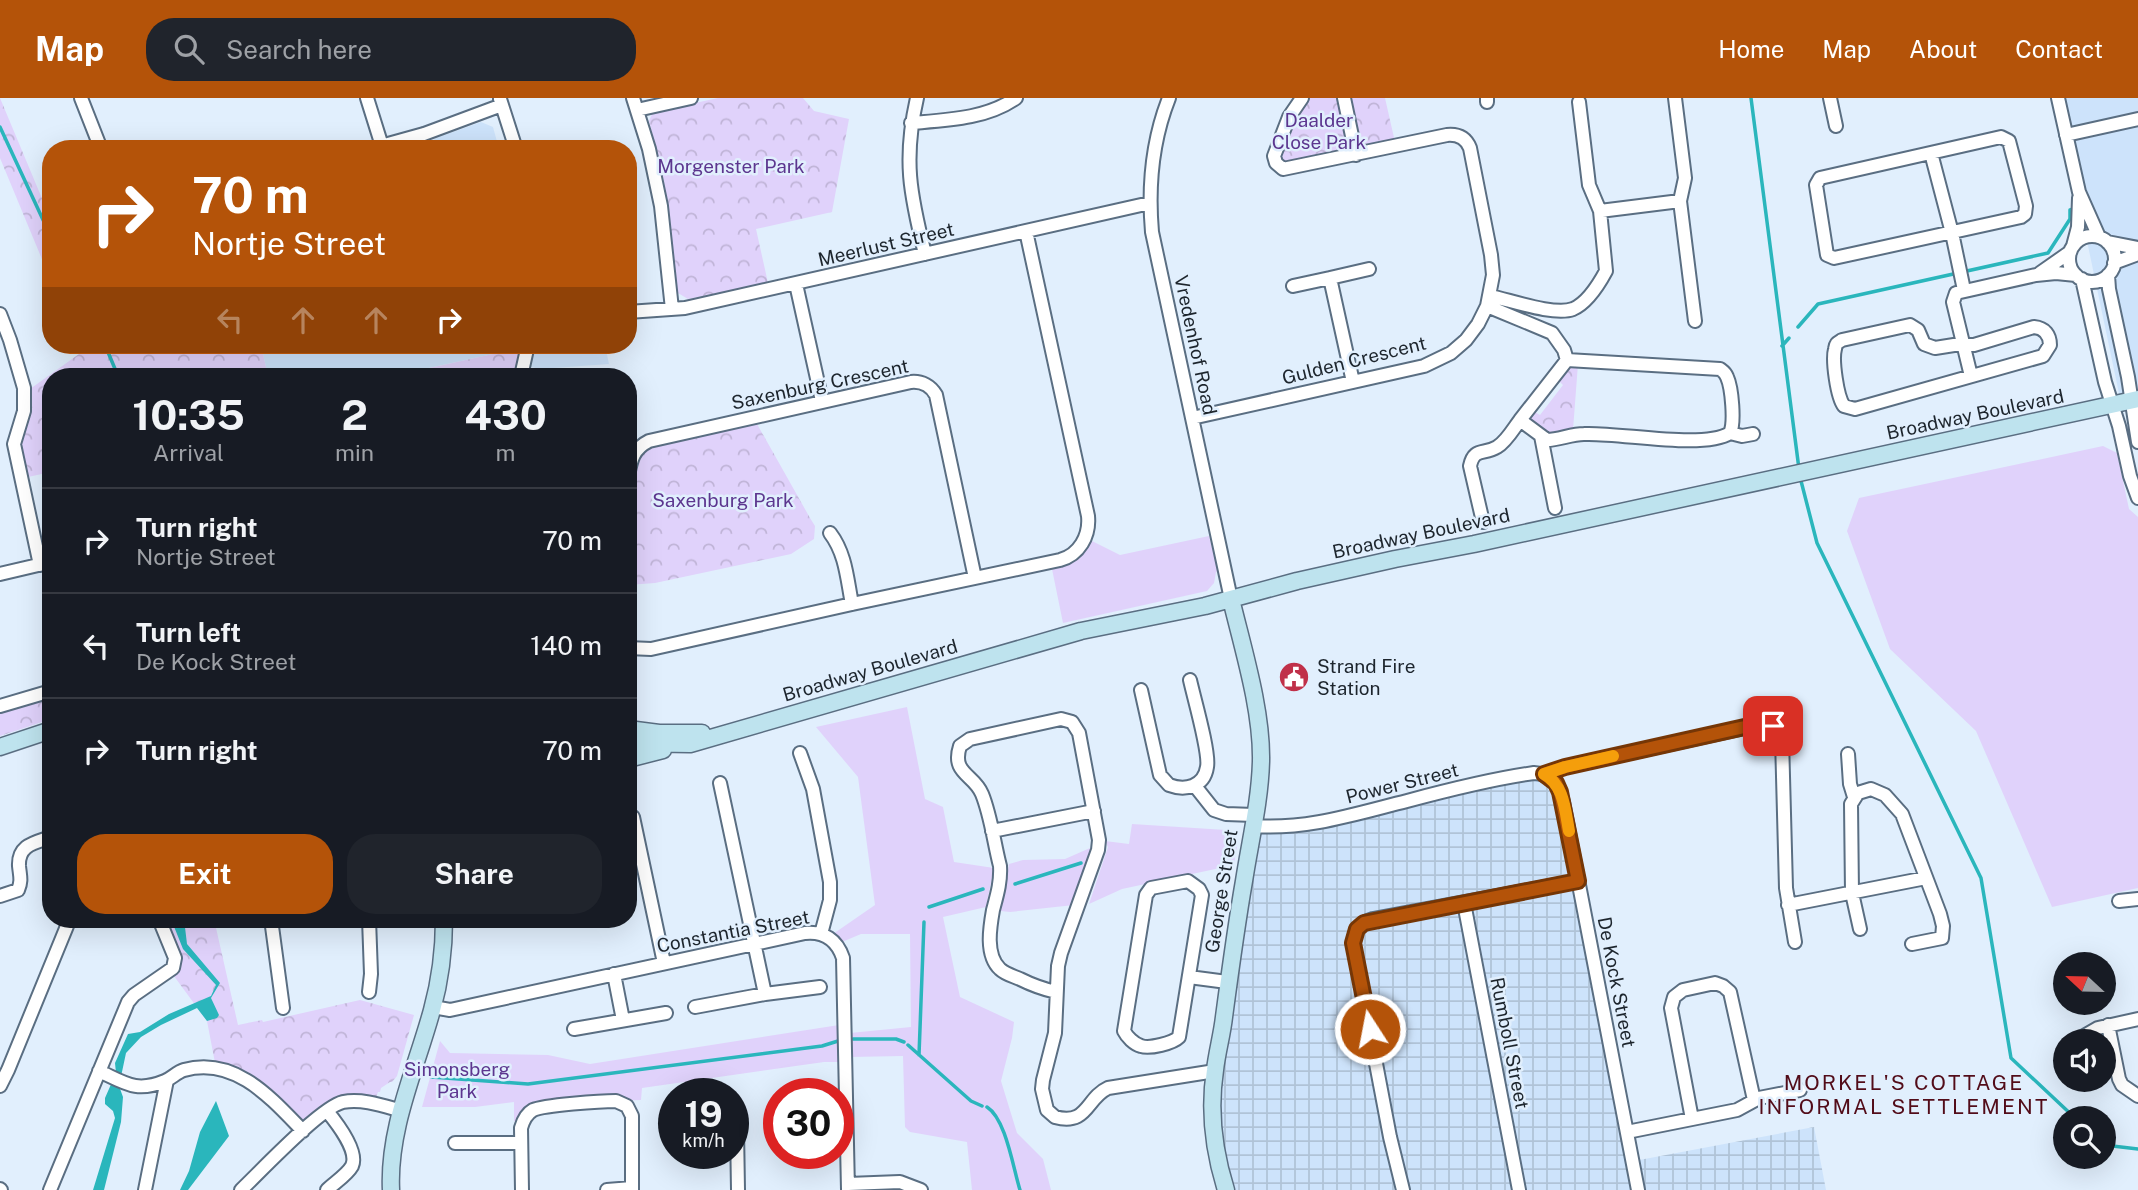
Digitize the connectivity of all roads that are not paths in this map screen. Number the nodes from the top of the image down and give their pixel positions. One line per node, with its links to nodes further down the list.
1 (81, 98): 19 (street)
2 (367, 98): 20 (street)
3 (691, 98): 14 (street)
4 (917, 98): 16 (street)
5 (1016, 98): 16 (street)
6 (1169, 98): 27 (street, Vredenhof Road)
7 (1302, 98): 24 (street)
8 (1344, 98): 24 (street)
9 (1675, 98): 26 (street)
10 (1830, 98): 17 (street)
11 (2058, 98): 18 (street)
12 (501, 102): 21 (street); 22 (street)
13 (1579, 102): 28 (street)
14 (635, 104): 45 (street)
15 (2138, 119): 18 (street)
16 (911, 123): 34 (street)
17 (1836, 127)
18 (2066, 135): 25 (street)
19 (97, 140)
20 (375, 140)
21 (402, 140)
22 (513, 140)
23 (1931, 153): 30 (street); 30 (street); 30 (street)
24 (1356, 155): 44 (street, Gulden Crescent)
25 (2079, 192): 31 (street); 33 (street)
26 (1680, 201): 28 (street); 48 (street)
27 (1150, 203): 29 (street, Meerlust Street); 56 (street, Vredenhof Road)
28 (1600, 211): 44 (street)
29 (1026, 231): 34 (street, Meerlust Street); 72 (street)
30 (1952, 233): 41 (street)
31 (2103, 240): 32 (street); 33 (street); 37 (street)
32 (2138, 248)
33 (2072, 249): 38 (street); 39 (street)
34 (925, 254): 42 (street, Meerlust Street)
35 (2138, 254): 37 (street)
36 (1369, 269): 40 (street)
37 (2111, 269): 39 (street); 53 (street)
38 (2036, 275): 39 (street); 41 (street)
39 (2079, 277): 55 (street)
40 (1329, 278): 43 (street); 52 (street)
41 (1962, 280): 49 (street)
42 (796, 284): 45 (street, Meerlust Street); 54 (street)
43 (1293, 286)
44 (1489, 301): 50 (street); 52 (street, Gulden Crescent)
45 (671, 309): 46 (street, Meerlust Street)
46 (637, 311)
47 (0, 314): 62 (street)
48 (1695, 321)
49 (1963, 345): 51 (street); 51 (street); 51 (street)
50 (1567, 360): 57 (street); 58 (street)
51 (1971, 376)
52 (1353, 382): 56 (street, Gulden Crescent)
53 (2135, 400): 55 (main road, Broadway Boulevard); 61 (street)
54 (822, 401): 64 (street, Saxenburg Crescent); 72 (street, Saxenburg Crescent)
55 (2111, 405): 65 (street); 73 (main road, Broadway Boulevard)
56 (1192, 418): 73 (street, Vredenhof Road)
57 (1520, 420): 60 (street); 67 (street)
58 (1730, 433): 59 (street); 60 (street)
59 (1753, 434)
60 (1541, 436): 66 (street)
61 (2138, 442)
62 (14, 444): 63 (street); 69 (street)
63 (0, 447)
64 (637, 448)
65 (2138, 498)
66 (1555, 508)
67 (1483, 522)
68 (830, 533): 74 (street)
69 (42, 549)
70 (42, 565): 71 (street)
71 (0, 574)
72 (975, 578): 74 (street)
73 (1231, 599): 82 (main road, Broadway Boulevard); 94 (main road, George Street)
74 (852, 604): 75 (street)
75 (637, 648)
76 (1190, 681): 91 (street)
77 (1141, 690): 91 (street)
78 (42, 694): 79 (street)
79 (0, 706)
80 (637, 730): 82 (main road, Broadway Boulevard)
81 (42, 733): 85 (main road)
82 (720, 734): 84 (main road, Broadway Boulevard)
83 (637, 743): 84 (main road, Broadway Boulevard)
84 (679, 745): 88 (main road)
85 (0, 747)
86 (800, 753): 112 (street)
87 (1848, 754): 92 (street)
88 (637, 757)
89 (1544, 774): 94 (street, Power Street); 99 (street, De Kock Street); 105 (street, Power Street)
90 (720, 783): 114 (street)
91 (1195, 786): 94 (street, Power Street)
92 (1854, 797): 98 (street); 100 (street)
93 (1094, 811): 95 (street); 95 (street); 122 (street)
94 (1254, 820): 119 (main road, George Street)
95 (992, 831): 122 (street)
96 (637, 836): 116 (street)
97 (42, 840): 101 (street)
98 (1926, 878): 100 (street); 115 (street)
99 (1578, 881): 104 (street); 145 (street, De Kock Street)
100 (1852, 893): 105 (street); 111 (street)
101 (0, 896)
102 (2138, 899): 103 (street)
103 (2119, 901)
104 (1464, 903): 161 (street); 162 (street, Rumboll Street)
105 (1788, 905): 113 (street)
106 (66, 928): 133 (street)
107 (163, 928): 134 (street)
108 (272, 928): 126 (street)
109 (369, 928): 121 (street)
110 (444, 928): 124 (main road)
111 (1860, 929)
112 (821, 934): 114 (street, Constantia Street); 149 (street, Constantia Street)
113 (1795, 942)
114 (754, 944): 116 (street, Constantia Street); 123 (street)
115 (1912, 944)
116 (664, 963): 117 (street, Constantia Street)
117 (614, 974): 124 (street, Constantia Street); 129 (street)
118 (1189, 976): 118 (street); 119 (street)
119 (1227, 982): 135 (main road, George Street)
120 (820, 987): 123 (street)
121 (369, 992)
122 (1056, 992): 135 (street)
123 (765, 994): 125 (street)
124 (433, 1007): 142 (main road)
125 (695, 1007)
126 (283, 1008)
127 (666, 1013): 129 (street)
128 (2138, 1019): 130 (street)
129 (623, 1020): 131 (street)
130 (2108, 1025): 132 (street); 139 (street)
131 (574, 1029)
132 (2098, 1029)
133 (4, 1067): 137 (street)
134 (99, 1071): 136 (street); 151 (street)
135 (1214, 1071): 160 (main road, George Street)
136 (167, 1080): 144 (street); 152 (street)
137 (0, 1086)
138 (1800, 1090): 140 (street)
139 (2138, 1096)
140 (1754, 1100): 143 (street); 143 (street)
141 (327, 1111): 142 (street); 144 (street); 154 (street)
142 (402, 1111): 155 (main road)
143 (1692, 1119): 145 (street)
144 (303, 1131): 153 (street)
145 (1627, 1132): 163 (street, De Kock Street)
146 (455, 1143): 147 (street)
147 (522, 1143): 150 (street); 156 (street)
148 (737, 1169): 158 (street)
149 (848, 1187): 159 (street)
150 (632, 1189): 157 (street)
151 (50, 1190)
152 (145, 1190)
153 (241, 1190)
154 (327, 1190)
155 (391, 1190)
156 (522, 1190)
157 (607, 1190)
158 (737, 1190)
159 (921, 1190)
160 (1226, 1190)
161 (1403, 1190)
162 (1519, 1190)
163 (1638, 1190)

